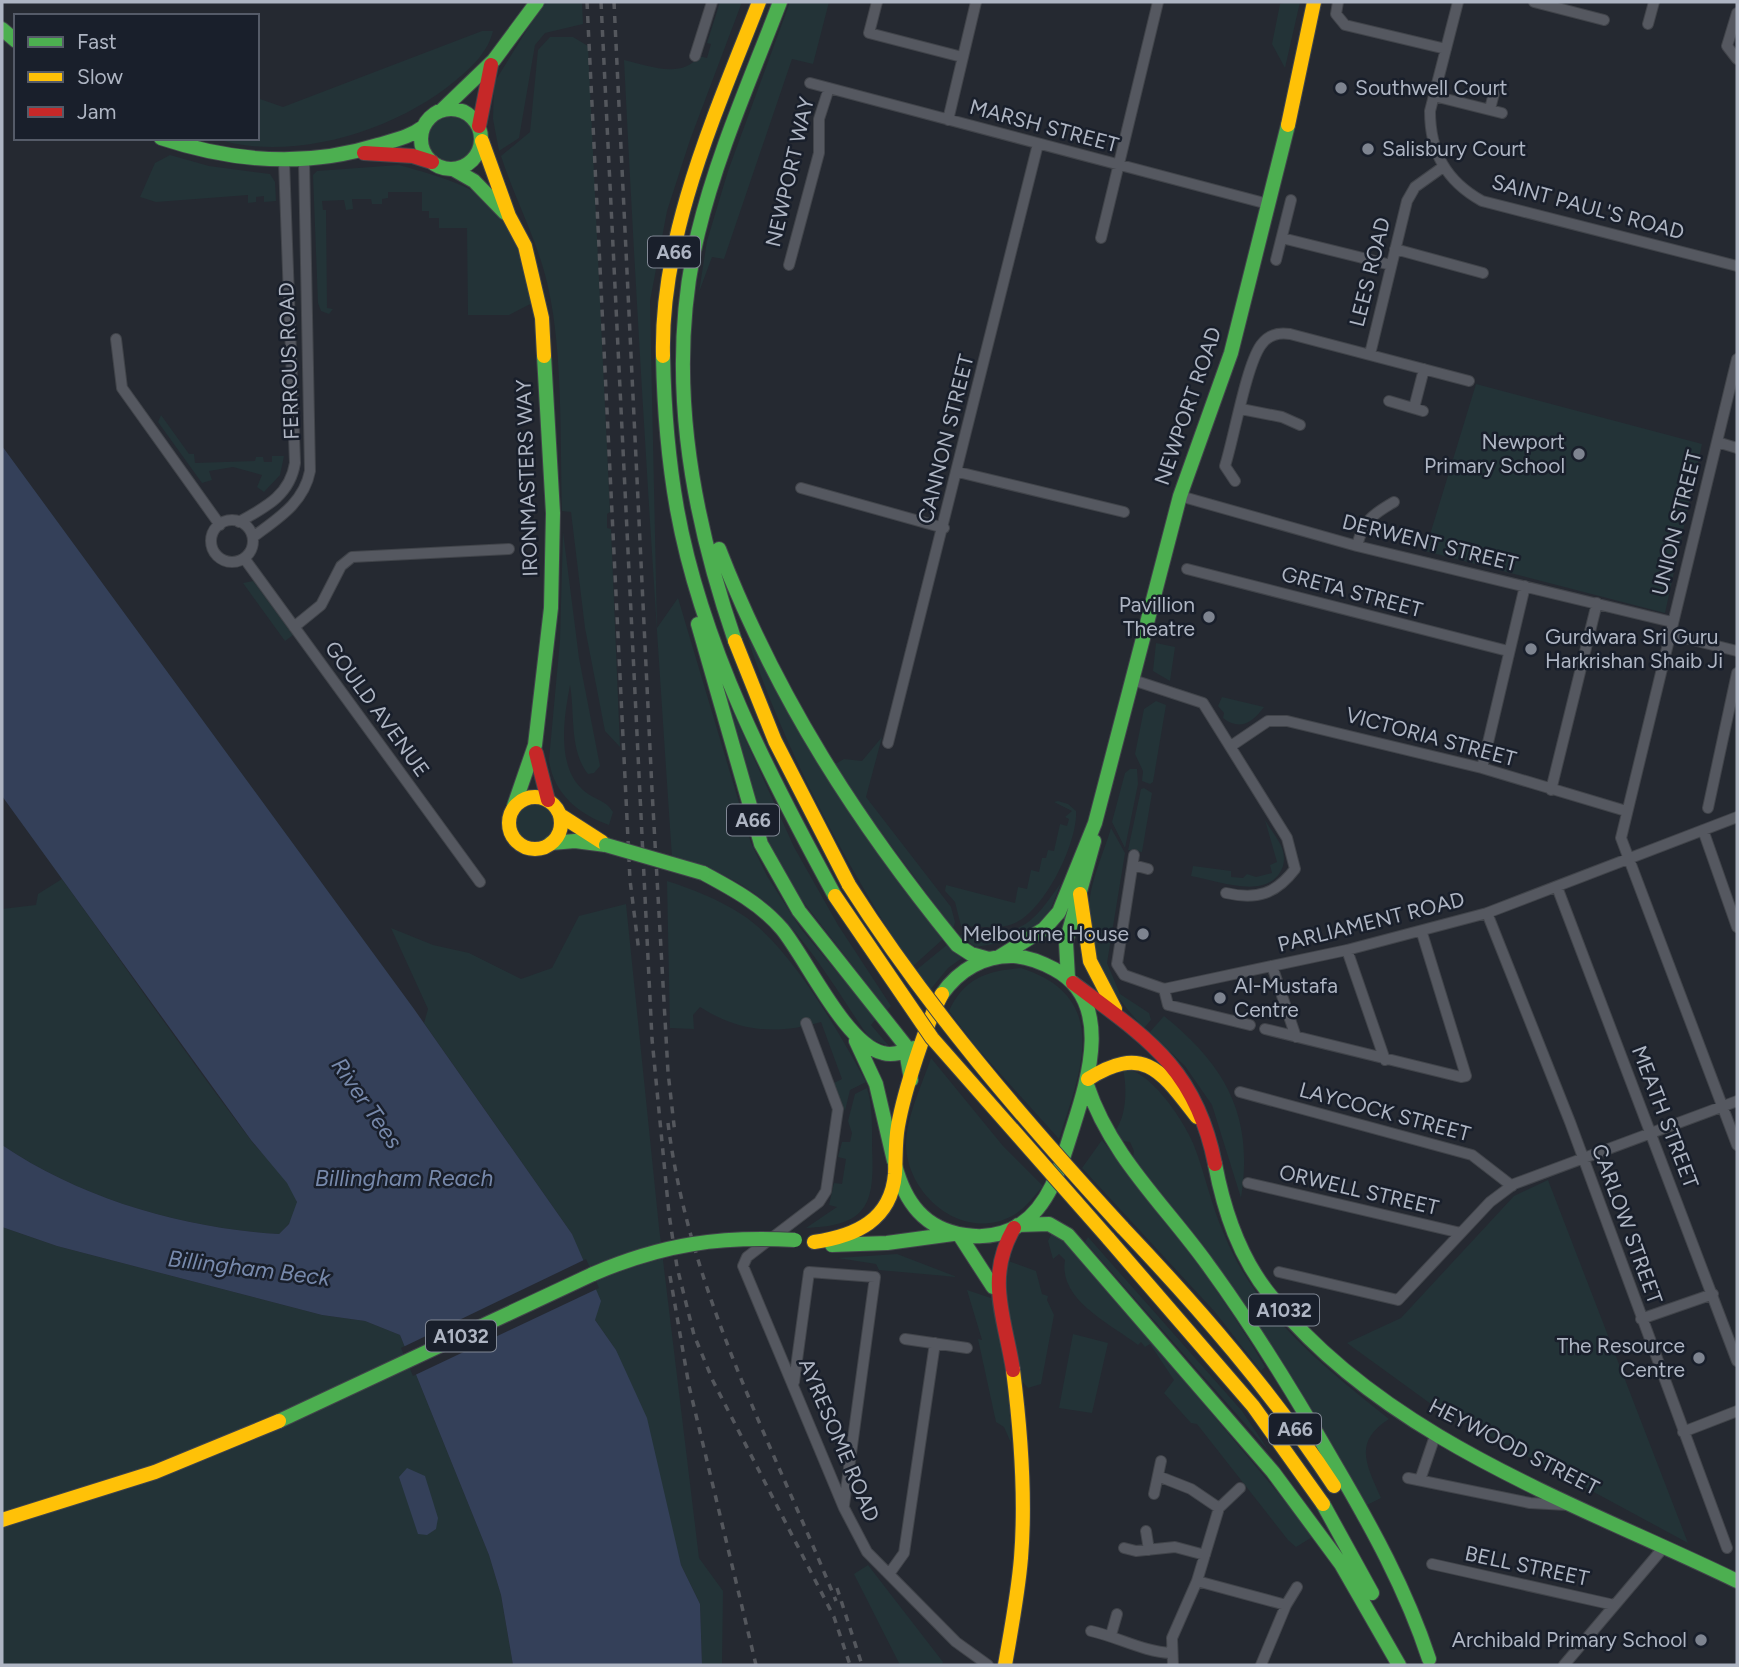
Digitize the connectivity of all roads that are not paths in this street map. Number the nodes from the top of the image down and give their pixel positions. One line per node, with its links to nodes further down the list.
1 (537, 2): 20 (main road)
2 (712, 2): 17 (street)
3 (759, 2): 69 (main road, A66)
4 (780, 2): 59 (main road, A66)
5 (877, 2): 18 (street)
6 (976, 2): 18 (street)
7 (1158, 2): 38 (street)
8 (1314, 2): 42 (main road, NEWPORT ROAD)
9 (1338, 2): 16 (street)
10 (1458, 2): 16 (street, SAINT PAUL'S ROAD)
11 (1534, 2): 14 (street)
12 (1654, 2): 15 (street)
13 (1737, 13): 19 (street)
14 (1604, 20)
15 (1648, 24)
16 (1446, 49): 24 (street, SAINT PAUL'S ROAD)
17 (695, 57)
18 (962, 57): 28 (street)
19 (1737, 60)
20 (492, 64): 26 (main road); 29 (main road)
21 (810, 83): 22 (street, MARSH STREET)
22 (830, 88): 28 (street, MARSH STREET); 48 (street, NEWPORT WAY)
23 (1494, 93): 25 (street)
24 (1434, 96): 25 (street); 39 (street, SAINT PAUL'S ROAD)
25 (1490, 109): 27 (street)
26 (442, 110): 29 (main road); 30 (main road)
27 (1502, 113)
28 (948, 120): 33 (street, MARSH STREET)
29 (479, 125): 32 (main road)
30 (423, 127): 34 (main road); 37 (main road)
31 (167, 140): 36 (main road)
32 (482, 141): 40 (main road); 43 (main road)
33 (1038, 144): 38 (street, MARSH STREET); 63 (street, CANNON STREET)
34 (361, 152): 35 (main road); 37 (main road)
35 (303, 160): 36 (main road); 73 (street, FERROUS ROAD)
36 (284, 161): 70 (street, FERROUS ROAD)
37 (432, 162): 40 (main road)
38 (1119, 166): 42 (street, MARSH STREET); 44 (street)
39 (1443, 167): 46 (street, LEES ROAD); 50 (street, SAINT PAUL'S ROAD)
40 (453, 169): 43 (main road)
41 (1291, 200): 45 (street)
42 (1268, 204): 66 (main road, NEWPORT ROAD)
43 (509, 216): 88 (main road, IRONMASTERS WAY)
44 (1101, 238)
45 (1282, 238): 47 (street); 49 (street)
46 (1395, 249): 49 (street, LEES ROAD); 51 (street)
47 (1276, 261)
48 (789, 265)
49 (1391, 265): 53 (street, LEES ROAD)
50 (1737, 266)
51 (1483, 274)
52 (116, 339): 71 (street)
53 (1370, 355): 55 (street); 58 (street, LEES ROAD)
54 (1737, 359): 61 (street, UNION STREET)
55 (1424, 369): 56 (street); 57 (street)
56 (1469, 381)
57 (1389, 401)
58 (1241, 409): 60 (street); 64 (street, LEES ROAD)
59 (683, 416): 112 (main road); 178 (main road, A66, bridge)
60 (1300, 425)
61 (1717, 442): 62 (street); 80 (street, UNION STREET)
62 (1737, 448)
63 (958, 471): 68 (street); 72 (street, CANNON STREET)
64 (1235, 481)
65 (801, 488): 72 (street)
66 (1180, 496): 74 (street, DERWENT STREET); 86 (main road, NEWPORT ROAD)
67 (1394, 502): 74 (street)
68 (1124, 512)
69 (677, 514): 123 (main road, A66); 184 (main road, A66, bridge)
70 (239, 522): 71 (street); 73 (street)
71 (220, 525): 76 (street)
72 (944, 528): 87 (street, CANNON STREET)
73 (253, 537): 76 (street)
74 (1357, 546): 78 (street, DERWENT STREET)
75 (509, 549): 81 (street)
76 (244, 558): 81 (street, GOULD AVENUE)
77 (1187, 569): 83 (street, GRETA STREET)
78 (1525, 586): 79 (street, DERWENT STREET); 83 (street)
79 (1597, 603): 80 (street, DERWENT STREET); 91 (street)
80 (1672, 622): 82 (street, UNION STREET)
81 (294, 627): 104 (street, GOULD AVENUE)
82 (1669, 634): 84 (street); 95 (street, UNION STREET)
83 (1508, 651): 90 (street)
84 (1737, 651)
85 (1737, 673): 94 (street)
86 (1133, 680): 89 (street); 98 (main road, NEWPORT ROAD)
87 (888, 743)
88 (535, 744): 92 (main road, IRONMASTERS WAY); 93 (main road, IRONMASTERS WAY)
89 (1231, 746): 90 (street, VICTORIA STREET); 106 (street)
90 (1482, 768): 91 (street, VICTORIA STREET)
91 (1551, 790): 95 (street, VICTORIA STREET)
92 (548, 800): 93 (main road); 96 (main road, IRONMASTERS WAY)
93 (514, 807): 100 (main road, IRONMASTERS WAY)
94 (1708, 808)
95 (1626, 811): 102 (street, UNION STREET)
96 (560, 815): 100 (main road); 101 (main road, IRONMASTERS WAY)
97 (1737, 817): 99 (street, PARLIAMENT ROAD)
98 (1095, 822): 107 (main road, NEWPORT ROAD); 112 (main road, NEWPORT ROAD)
99 (1703, 830): 102 (street, PARLIAMENT ROAD); 109 (street)
100 (551, 843): 101 (main road, IRONMASTERS WAY)
101 (606, 845): 119 (main road, IRONMASTERS WAY, bridge)
102 (1628, 859): 105 (street, PARLIAMENT ROAD); 129 (street, UNION STREET)
103 (1148, 869): 115 (street)
104 (480, 883)
105 (1556, 887): 108 (street, PARLIAMENT ROAD); 131 (street, MEATH STREET)
106 (1226, 893)
107 (1080, 894): 114 (main road, NEWPORT ROAD); 116 (main road, A1032)
108 (1487, 914): 110 (street, PARLIAMENT ROAD); 133 (street, CARLOW STREET)
109 (1737, 927)
110 (1422, 933): 111 (street, PARLIAMENT ROAD); 124 (street)
111 (1348, 950): 113 (street, PARLIAMENT ROAD); 124 (street)
112 (994, 958): 114 (main road); 122 (main road)
113 (1272, 966): 115 (street, PARLIAMENT ROAD); 121 (street)
114 (1070, 980): 116 (main road, HEYWOOD STREET / A1032); 126 (main road)
115 (1164, 989): 118 (street)
116 (1123, 1019): 130 (main road, HEYWOOD STREET / A1032)
117 (806, 1023): 149 (street, AYRESOME ROAD)
118 (1250, 1025)
119 (849, 1027): 123 (main road); 134 (main road)
120 (1265, 1029): 121 (street)
121 (1296, 1037): 124 (street)
122 (923, 1044): 123 (main road); 125 (main road)
123 (908, 1051): 125 (main road)
124 (1385, 1060)
125 (911, 1080): 134 (main road)
126 (1087, 1082): 130 (main road, HEYWOOD STREET / A1032); 137 (main road); 178 (main road, A66)
127 (1240, 1092): 136 (street, LAYCOCK STREET)
128 (1737, 1101): 129 (street)
129 (1723, 1106): 131 (street); 132 (street, UNION STREET)
130 (1208, 1132): 152 (main road, HEYWOOD STREET / A1032)
131 (1650, 1133): 133 (street); 142 (street, MEATH STREET)
132 (1737, 1145)
133 (1583, 1160): 136 (street); 144 (street, CARLOW STREET)
134 (895, 1163): 139 (main road); 140 (main road, A1032)
135 (1248, 1183): 138 (street, ORWELL STREET)
136 (1512, 1186): 138 (street)
137 (1016, 1226): 139 (main road); 143 (main road); 183 (main road)
138 (1461, 1233): 141 (street)
139 (956, 1235): 140 (main road, A1032); 143 (main road)
140 (814, 1242): 160 (main road, A1032, bridge)
141 (1279, 1272)
142 (1713, 1294): 144 (street); 148 (street, MEATH STREET)
143 (1000, 1304): 180 (main road)
144 (1641, 1319): 151 (street, CARLOW STREET)
145 (905, 1339): 146 (street)
146 (935, 1343): 147 (street); 168 (street)
147 (967, 1348)
148 (1736, 1353)
149 (794, 1384): 158 (street, AYRESOME ROAD); 158 (street)
150 (1737, 1411): 151 (street)
151 (1683, 1432): 164 (street, CARLOW STREET)
152 (1436, 1433): 157 (main road, HEYWOOD STREET / A1032); 157 (street)
153 (1161, 1461): 154 (street)
154 (1158, 1476): 156 (street); 159 (street)
155 (1240, 1488): 159 (street)
156 (1153, 1494)
157 (1580, 1505): 162 (main road, HEYWOOD STREET / A1032)
158 (844, 1508): 168 (street, AYRESOME ROAD)
159 (1219, 1508): 166 (street)
160 (2, 1520)
161 (1146, 1531): 165 (street)
162 (1664, 1547): 170 (main road, HEYWOOD STREET / A1032); 173 (street)
163 (1124, 1548): 165 (street)
164 (1727, 1548)
165 (1149, 1550): 166 (street)
166 (1205, 1555): 169 (street)
167 (1432, 1564): 173 (street, BELL STREET)
168 (888, 1574): 179 (street, AYRESOME ROAD)
169 (1197, 1581): 172 (street); 177 (street)
170 (1737, 1581)
171 (1297, 1587): 172 (street)
172 (1286, 1605): 182 (street)
173 (1614, 1605): 185 (street)
174 (1117, 1615): 176 (street)
175 (1091, 1630): 176 (street)
176 (1111, 1635): 177 (street)
177 (1171, 1653): 181 (street)
178 (1430, 1662)
179 (988, 1665)
180 (1005, 1665)
181 (1173, 1665)
182 (1261, 1665)
183 (1399, 1665)
184 (1405, 1665)
185 (1564, 1665)

